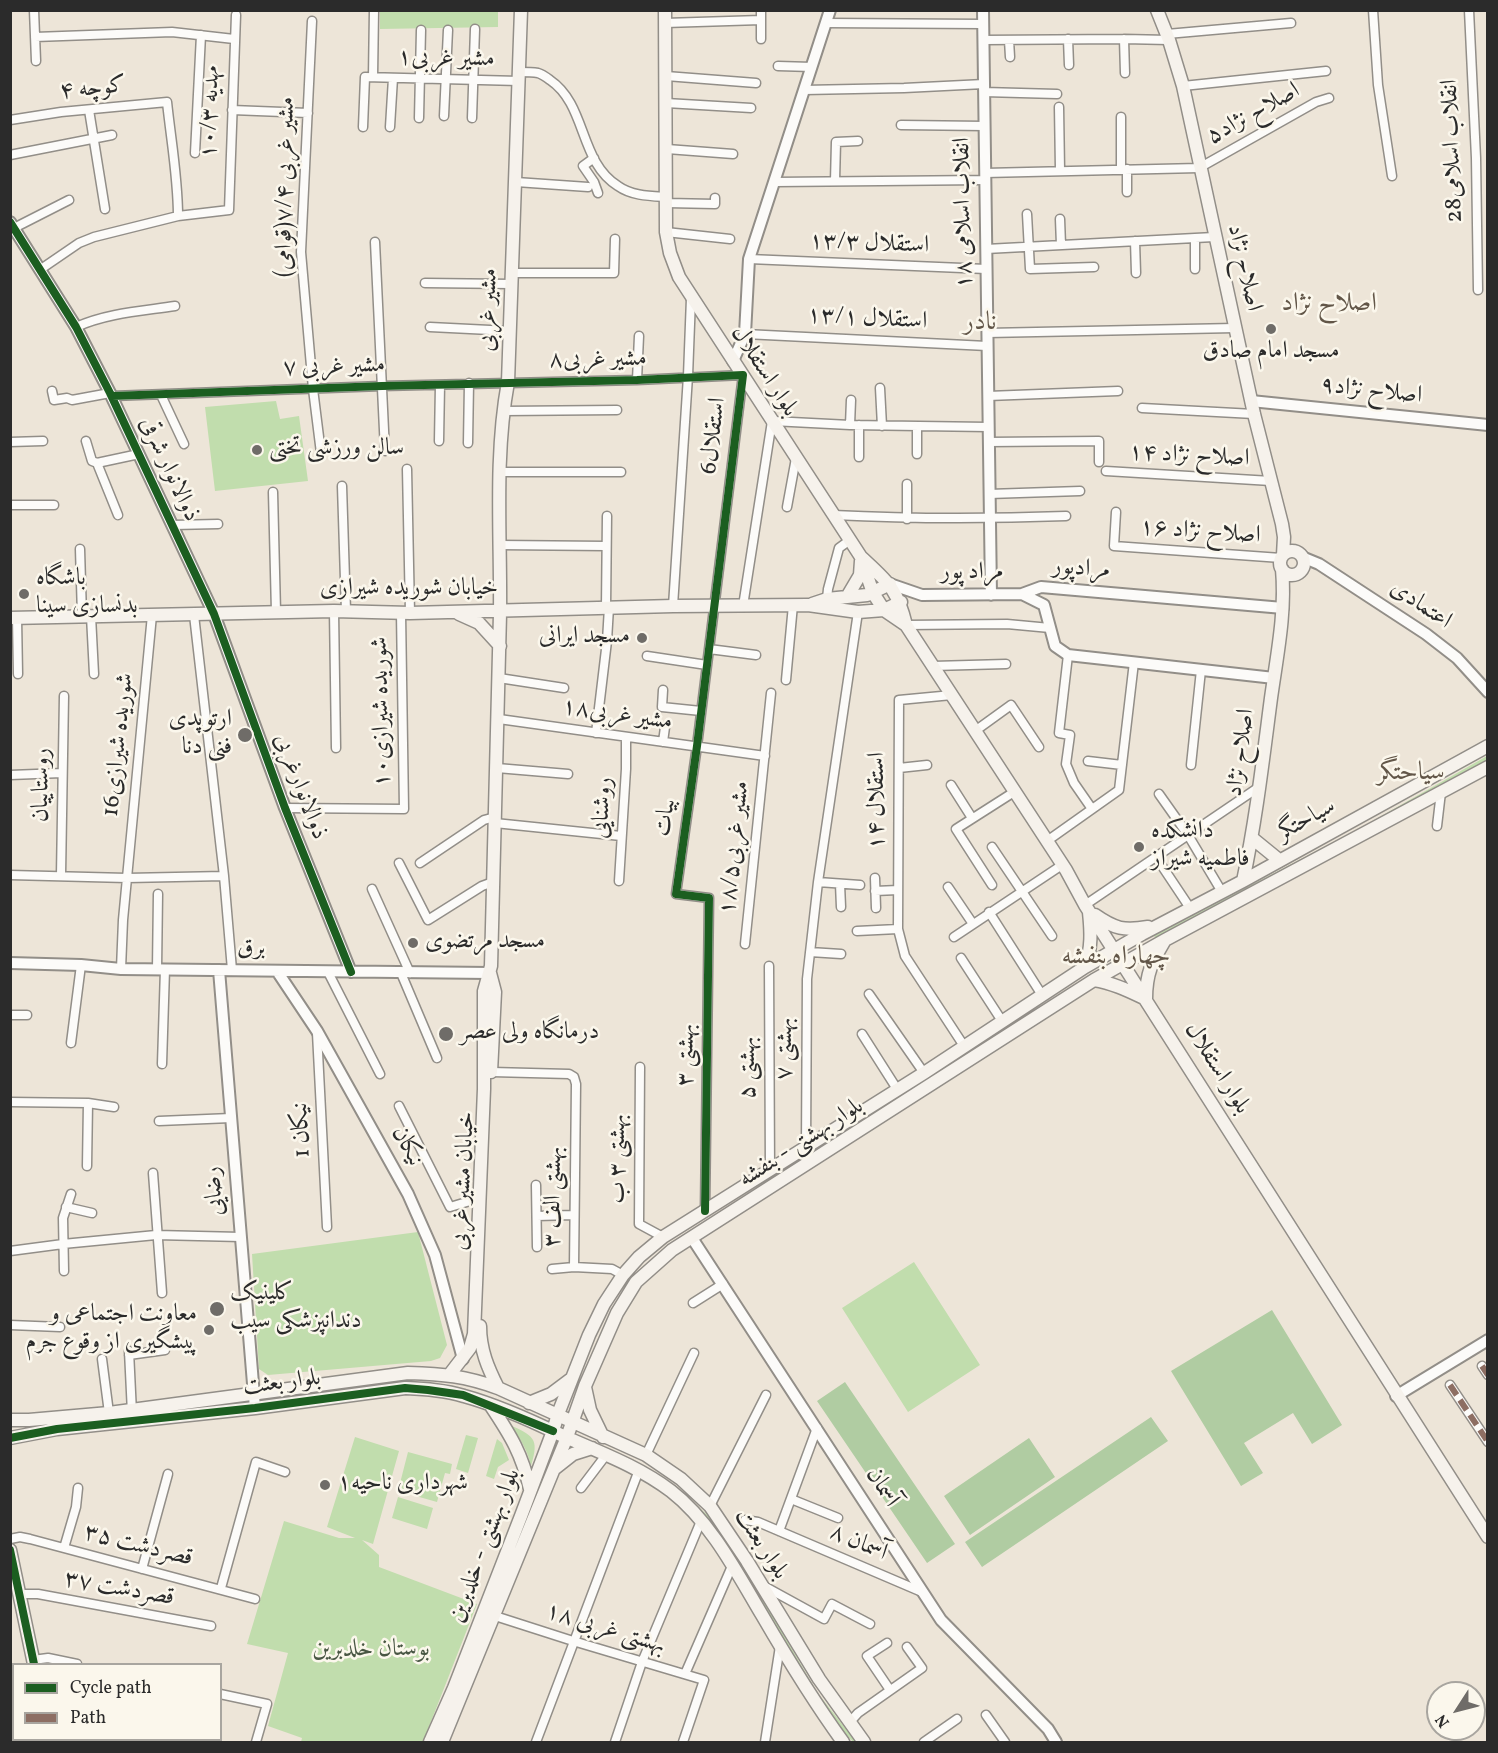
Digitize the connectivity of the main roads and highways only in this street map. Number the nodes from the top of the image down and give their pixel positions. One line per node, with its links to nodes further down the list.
1 (522, 10): 15 (main road, مشیر غربی)
2 (1157, 10): 4 (main road, اصلاح نژاد)
3 (665, 16): 5 (main road, بلوار استقلال)
4 (1284, 537): 6 (main road); 7 (main road)
5 (861, 557): 8 (main road, بلوار استقلال); 9 (main road, بلوار استقلال); 10 (main road)
6 (1282, 561): 7 (main road); 7 (main road); 12 (main road)
7 (1299, 563): 12 (main road)
8 (890, 584): 9 (main road, خیابان شوریده شیرازی); 11 (main road, بلوار استقلال)
9 (873, 593): 10 (main road, خیابان شوریده شیرازی); 14 (main road, بلوار استقلال)
10 (847, 597): 13 (main road, خیابان شوریده شیرازی)
11 (901, 602): 14 (main road, خیابان شوریده شیرازی); 18 (main road, بلوار استقلال)
12 (1283, 602): 22 (main road, اصلاح نژاد)
13 (808, 605): 14 (main road, خیابان شوریده شیرازی); 15 (main road, خیابان شوریده شیرازی)
14 (884, 610): 18 (main road, بلوار استقلال)
15 (500, 611): 16 (main road, خیابان شوریده شیرازی); 19 (main road, مشیر غربی)
16 (456, 612): 17 (main road, خیابان شوریده شیرازی); 19 (main road)
17 (14, 618)
18 (906, 625): 25 (main road, بلوار استقلال)
19 (500, 646): 31 (main road, خیابان مشیر غربی)
20 (1485, 746): 23 (main road, سیاحتگر)
21 (1488, 767): 27 (main road, سیاحتگر)
22 (1252, 838): 23 (main road); 24 (main road, اصلاح نژاد)
23 (1280, 860): 24 (main road, سیاحتگر)
24 (1243, 881): 26 (main road, سیاحتگر)
25 (1087, 908): 26 (main road); 28 (main road, بلوار استقلال); 30 (main road)
26 (1156, 926): 28 (main road, سیاحتگر)
27 (1165, 940): 29 (main road, سیاحتگر); 33 (main road)
28 (1114, 950): 29 (main road, بلوار استقلال); 30 (main road, بلوار بهشتی - بنفشه)
29 (1124, 964): 32 (main road, بلوار بهشتی - بنفشه); 33 (main road, بلوار استقلال)
30 (1085, 967): 34 (main road, بلوار بهشتی - بنفشه)
31 (490, 973): 36 (main road, خیابان مشیر غربی); 36 (main road, خیابان مشیر غربی)
32 (1094, 980): 33 (main road); 35 (main road, بلوار بهشتی - بنفشه)
33 (1146, 999): 57 (main road, بلوار استقلال)
34 (838, 1127): 35 (main road); 38 (main road, بلوار بهشتی - بنفشه)
35 (847, 1140): 39 (main road, بلوار بهشتی - بنفشه)
36 (472, 1353): 37 (main road); 40 (main road, خیابان مشیر غربی)
37 (450, 1374): 40 (main road, بلوار بعثت); 44 (main road, بلوار بعثت)
38 (572, 1379): 41 (main road); 43 (main road, بلوار بهشتی - بنفشه)
39 (585, 1386): 46 (main road, بلوار بهشتی - بنفشه); 49 (main road)
40 (498, 1388): 41 (main road, بلوار بعثت)
41 (529, 1402): 43 (main road, بلوار بعثت)
42 (491, 1406): 44 (main road, بلوار بعثت); 47 (main road, بلوار بعثت); 55 (main road)
43 (558, 1414): 46 (main road, بلوار بعثت); 47 (main road, بلوار بهشتی - خلدبرین)
44 (132, 1416): 45 (main road, بلوار بعثت); 50 (main road, بلوار بعثت)
45 (10, 1420)
46 (573, 1421): 48 (main road, بلوار بهشتی - بنفشه); 49 (main road, بلوار بعثت)
47 (554, 1431): 48 (main road, بلوار بعثت); 55 (main road, بلوار بهشتی - خلدبرین)
48 (567, 1437): 51 (main road, بلوار بعثت); 52 (main road, بلوار بهشتی - خلدبرین)
49 (603, 1437): 53 (main road, بلوار بعثت)
50 (10, 1438)
51 (592, 1448): 52 (main road); 54 (main road, بلوار بعثت)
52 (553, 1470): 56 (main road, بلوار بهشتی - خلدبرین)
53 (679, 1477): 54 (main road); 60 (main road, بلوار بعثت)
54 (669, 1490): 61 (main road, بلوار بعثت)
55 (531, 1491): 56 (main road, بلوار بهشتی - خلدبرین)
56 (526, 1519): 62 (main road, بلوار بهشتی - خلدبرین); 63 (main road, بلوار بهشتی - خلدبرین)
57 (1488, 1537)
58 (11, 1555): 59 (main road)
59 (34, 1662)
60 (849, 1723): 61 (main road); 64 (main road, بلوار بعثت)
61 (839, 1737)
62 (430, 1743)
63 (442, 1743)
64 (864, 1743)

